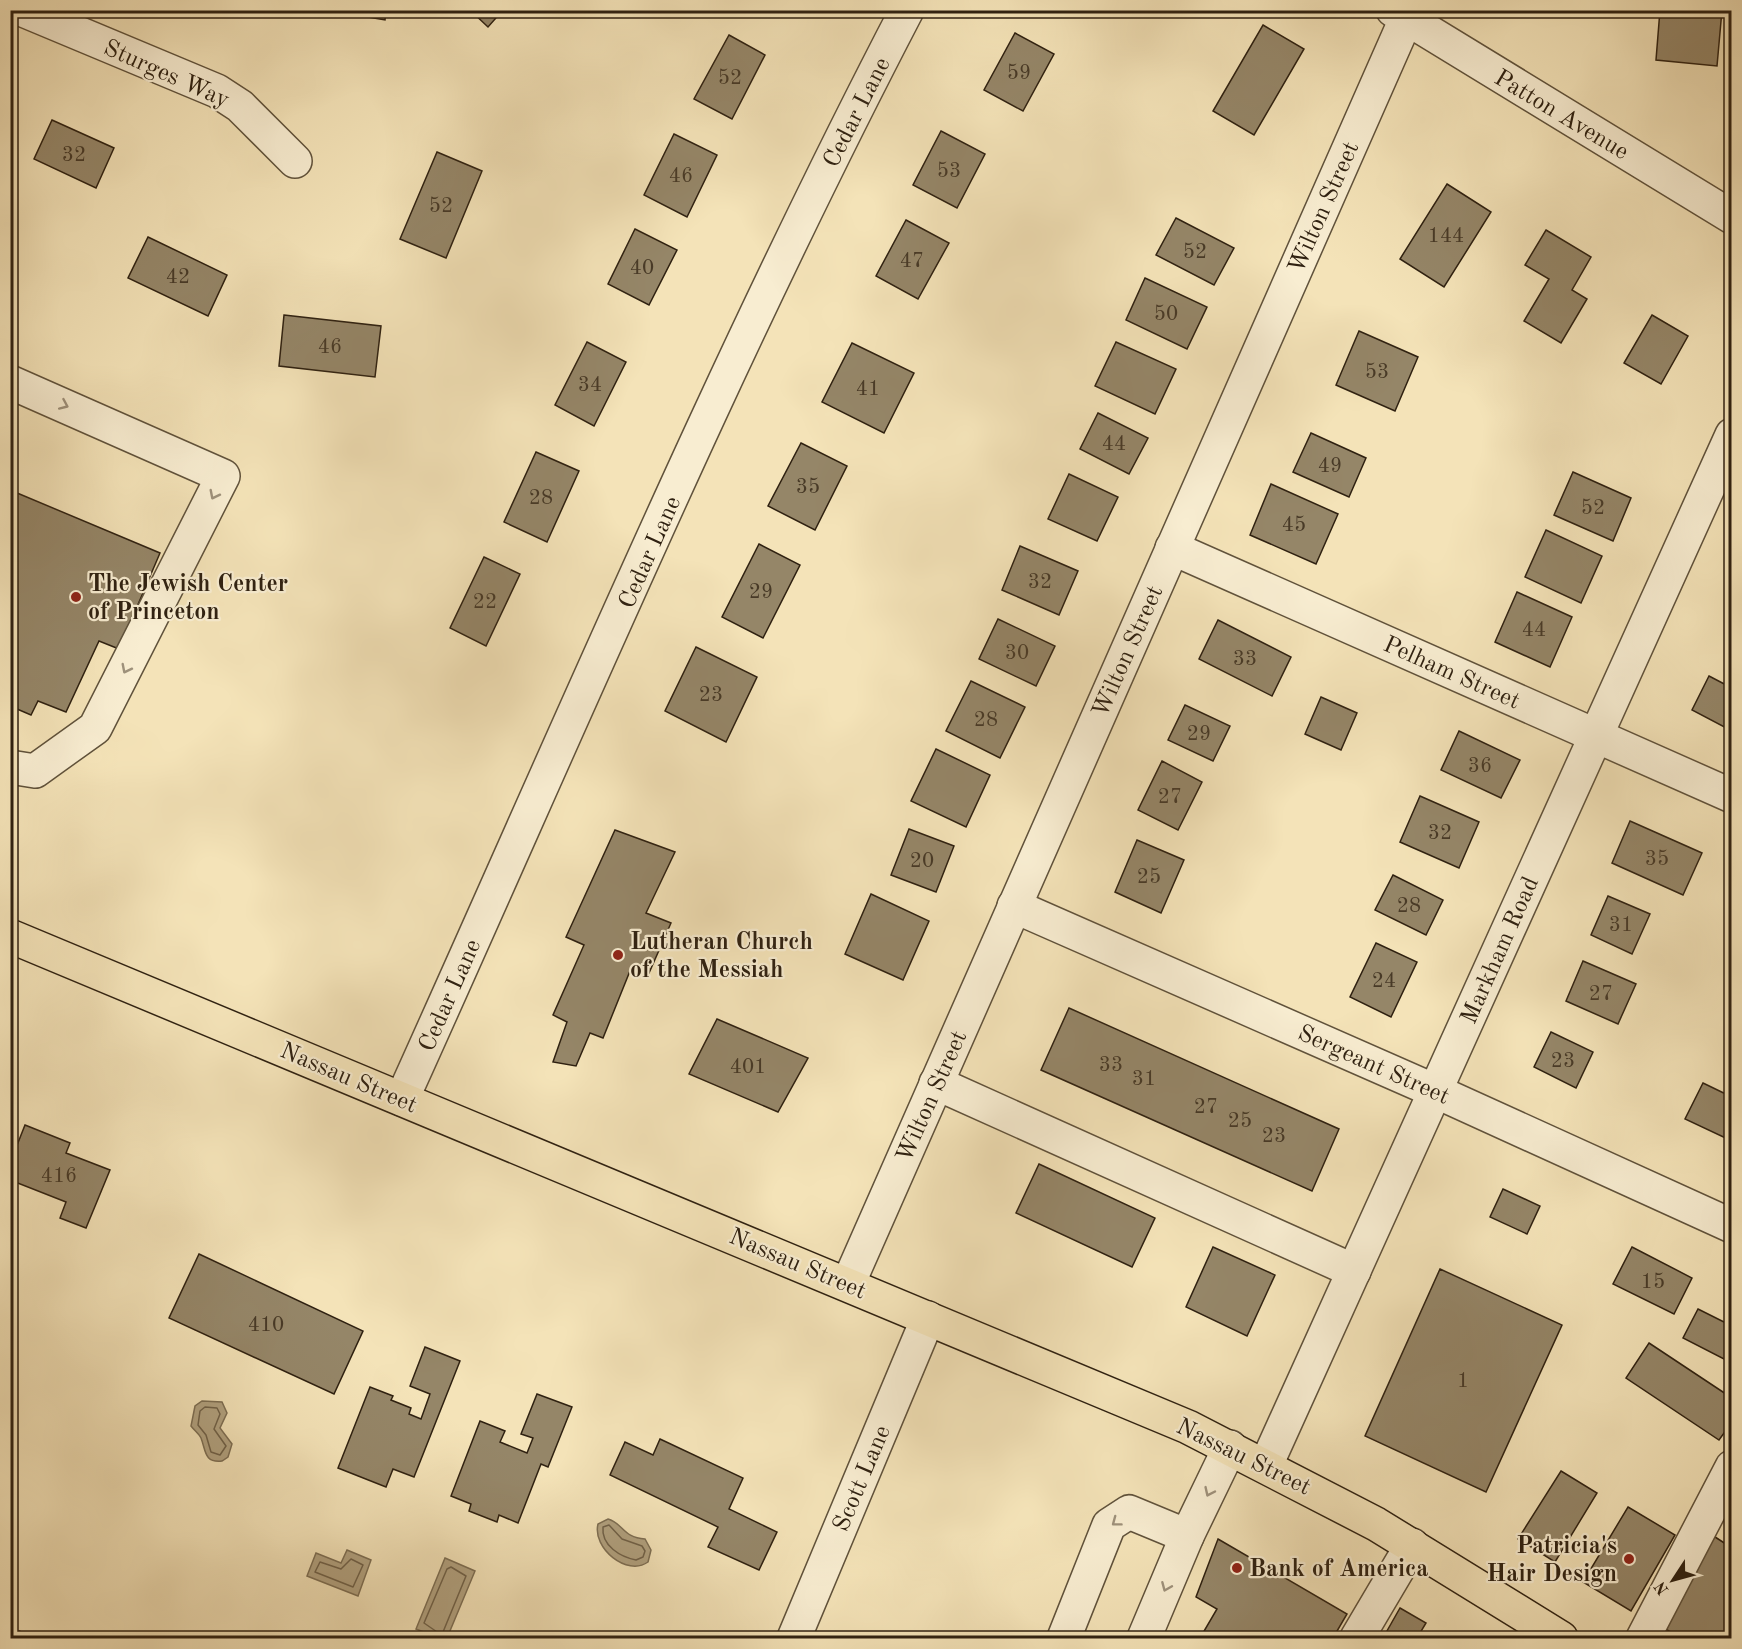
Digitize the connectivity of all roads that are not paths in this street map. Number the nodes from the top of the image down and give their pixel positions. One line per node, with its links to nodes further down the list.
1 (22, 10): 4 (street, Sturges Way)
2 (907, 10): 16 (street, Cedar Lane)
3 (1400, 15): 5 (street, Patton Avenue); 8 (street, Wilton Street)
4 (295, 161)
5 (1731, 217)
6 (10, 382): 10 (street, one-way to 10)
7 (1731, 435): 9 (street, Markham Road)
8 (1172, 548): 9 (street, Pelham Street); 12 (street, Wilton Street)
9 (1596, 735): 11 (street, Pelham Street); 15 (street, Markham Road)
10 (10, 767)
11 (1731, 796)
12 (1014, 906): 14 (street, Wilton Street); 15 (street, Sergeant Street)
13 (10, 936): 16 (main road, Nassau Street)
14 (936, 1083): 18 (street); 19 (street, Wilton Street)
15 (1435, 1091): 17 (street, Sergeant Street); 18 (street, Markham Road)
16 (402, 1099): 19 (main road, Nassau Street)
17 (1731, 1226)
18 (1354, 1271): 22 (street, Markham Road)
19 (848, 1284): 20 (main road, Nassau Street)
20 (928, 1317): 21 (main road, Nassau Street); 26 (street, Scott Lane)
21 (1230, 1447): 22 (main road, Nassau Street); 24 (street, one-way to 24)
22 (1266, 1465): 25 (main road, Nassau Street)
23 (1731, 1467): 31 (street)
24 (1188, 1536): 27 (street, one-way to 27); 28 (street, one-way to 28)
25 (1412, 1545): 29 (street); 30 (main road, Nassau Street)
26 (794, 1638)
27 (1064, 1638)
28 (1144, 1638)
29 (1357, 1638)
30 (1561, 1638)
31 (1642, 1638)

